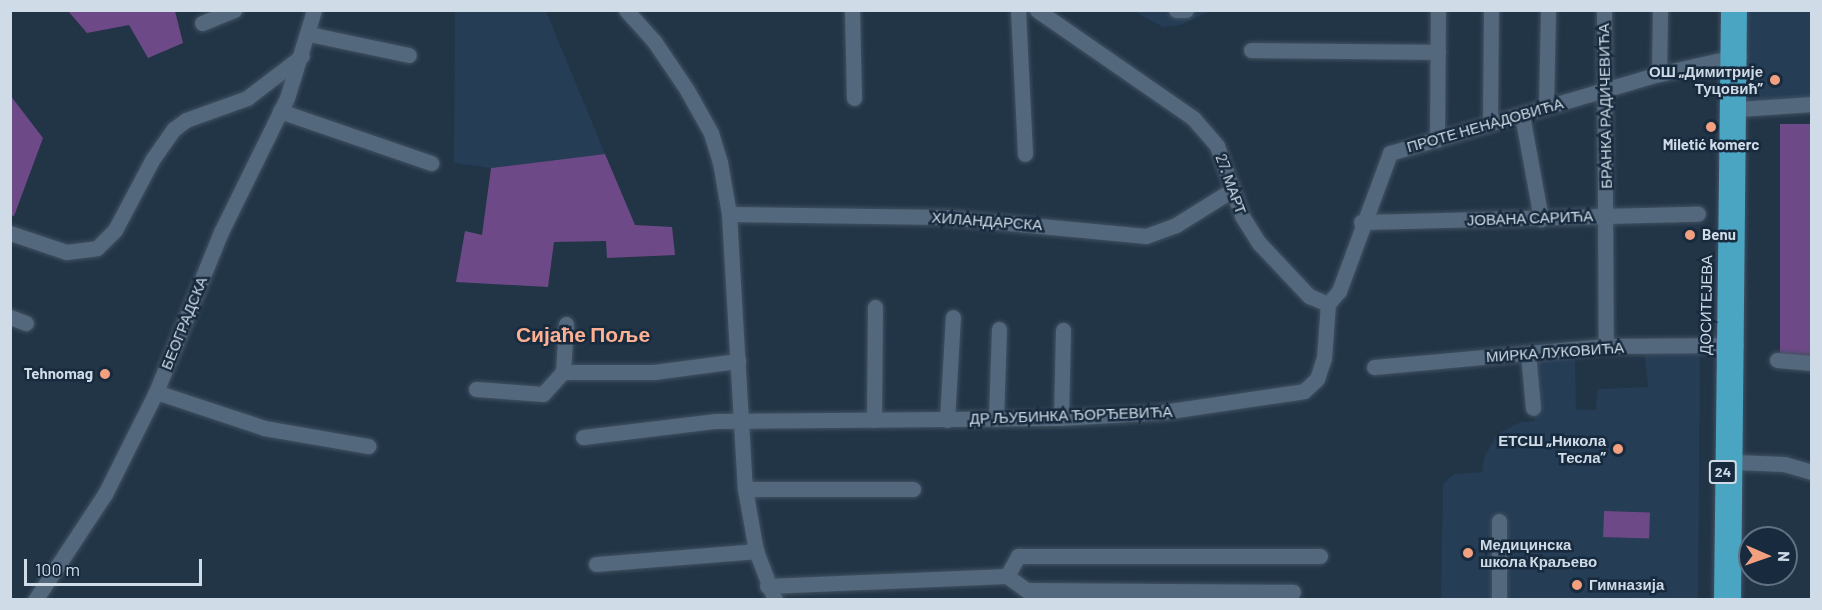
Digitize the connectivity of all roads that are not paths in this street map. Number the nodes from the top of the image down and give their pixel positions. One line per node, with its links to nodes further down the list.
1 (236, 10): 16 (street)
2 (314, 10): 17 (street, БЕОГРАДСКА)
3 (626, 10): 37 (street)
4 (852, 10): 25 (street)
5 (1018, 10): 33 (street)
6 (1036, 10): 36 (street, 27. МАРТ)
7 (1176, 10): 8 (street)
8 (1186, 10)
9 (1438, 10): 19 (street)
10 (1491, 10): 31 (street)
11 (1548, 10): 27 (street)
12 (1604, 10): 24 (street, БРАНКА РАДИЧЕВИЋА)
13 (1660, 10): 23 (street)
14 (1728, 10): 22 (main road, ДОСИТЕЈЕВА / 24)
15 (1739, 10): 22 (main road, ДОСИТЕЈЕВА / 24)
16 (202, 23)
17 (309, 34): 20 (street, БЕОГРАДСКА); 21 (street)
18 (1251, 50): 19 (street)
19 (1438, 52): 32 (street)
20 (302, 56): 29 (street, БЕОГРАДСКА); 42 (street)
21 (409, 56)
22 (1733, 57): 23 (street, ПРОТЕ НЕНАДОВИЋА); 28 (main road, ДОСИТЕЈЕВА / 24); 35 (main road, ДОСИТЕЈЕВА / 24)
23 (1659, 74): 24 (street, ПРОТЕ НЕНАДОВИЋА)
24 (1604, 90): 27 (street, ПРОТЕ НЕНАДОВИЋА); 39 (street, БРАНКА РАДИЧЕВИЋА)
25 (854, 98)
26 (1812, 104): 28 (street)
27 (1546, 107): 30 (street, ПРОТЕ НЕНАДОВИЋА)
28 (1738, 109): 35 (main road, ДОСИТЕЈЕВА / 24)
29 (280, 111): 34 (street); 60 (street, БЕОГРАДСКА)
30 (1522, 115): 31 (street, ПРОТЕ НЕНАДОВИЋА); 40 (street)
31 (1490, 123): 32 (street, ПРОТЕ НЕНАДОВИЋА)
32 (1437, 140): 41 (street, ПРОТЕ НЕНАДОВИЋА)
33 (1025, 154)
34 (431, 163)
35 (1732, 171): 51 (main road, ДОСИТЕЈЕВА / 24)
36 (1232, 190): 37 (street, ХИЛАНДАРСКА); 43 (street, 27. МАРТ)
37 (729, 213): 55 (street)
38 (1698, 214): 39 (street, ЈОВАНА САРИЋА)
39 (1606, 216): 40 (street, ЈОВАНА САРИЋА); 52 (street, БРАНКА РАДИЧЕВИЋА)
40 (1541, 219): 41 (street, ЈОВАНА САРИЋА)
41 (1361, 222): 43 (street, ПРОТЕ НЕНАДОВИЋА)
42 (10, 233)
43 (1328, 304): 62 (street, ДР ЉУБИНКА ЂОРЂЕВИЋА)
44 (875, 307): 64 (street)
45 (10, 317): 47 (street)
46 (953, 317): 65 (street)
47 (26, 323)
48 (566, 324): 58 (street)
49 (999, 329): 63 (street)
50 (1063, 330): 62 (street)
51 (1730, 345): 52 (street, МИРКА ЛУКОВИЋА); 69 (main road, ДОСИТЕЈЕВА / 24); 82 (main road, ДОСИТЕЈЕВА / 24)
52 (1606, 346): 53 (street, МИРКА ЛУКОВИЋА)
53 (1528, 353): 57 (street, МИРКА ЛУКОВИЋА); 61 (street)
54 (1777, 360): 56 (street)
55 (738, 361): 58 (street); 66 (street)
56 (1812, 363)
57 (1374, 367)
58 (563, 372): 59 (street)
59 (476, 388)
60 (156, 392): 68 (street); 80 (street, БЕОГРАДСКА)
61 (1533, 408)
62 (1061, 418): 63 (street, ДР ЉУБИНКА ЂОРЂЕВИЋА)
63 (996, 419): 65 (street, ДР ЉУБИНКА ЂОРЂЕВИЋА)
64 (874, 420): 65 (street, ДР ЉУБИНКА ЂОРЂЕВИЋА); 66 (street, ДР ЉУБИНКА ЂОРЂЕВИЋА)
65 (947, 420)
66 (742, 421): 67 (street, ДР ЉУБИНКА ЂОРЂЕВИЋА); 71 (street)
67 (583, 437)
68 (368, 446)
69 (1735, 462): 70 (street); 83 (main road, ДОСИТЕЈЕВА / 24)
70 (1812, 472)
71 (745, 489): 72 (street); 74 (street)
72 (913, 489)
73 (1499, 521): 81 (street)
74 (756, 551): 76 (street); 79 (street)
75 (1320, 556): 77 (street)
76 (596, 564)
77 (1007, 576): 78 (street); 79 (street)
78 (1293, 592)
79 (771, 593)
80 (35, 600)
81 (1499, 600)
82 (1721, 600)
83 (1733, 600)

